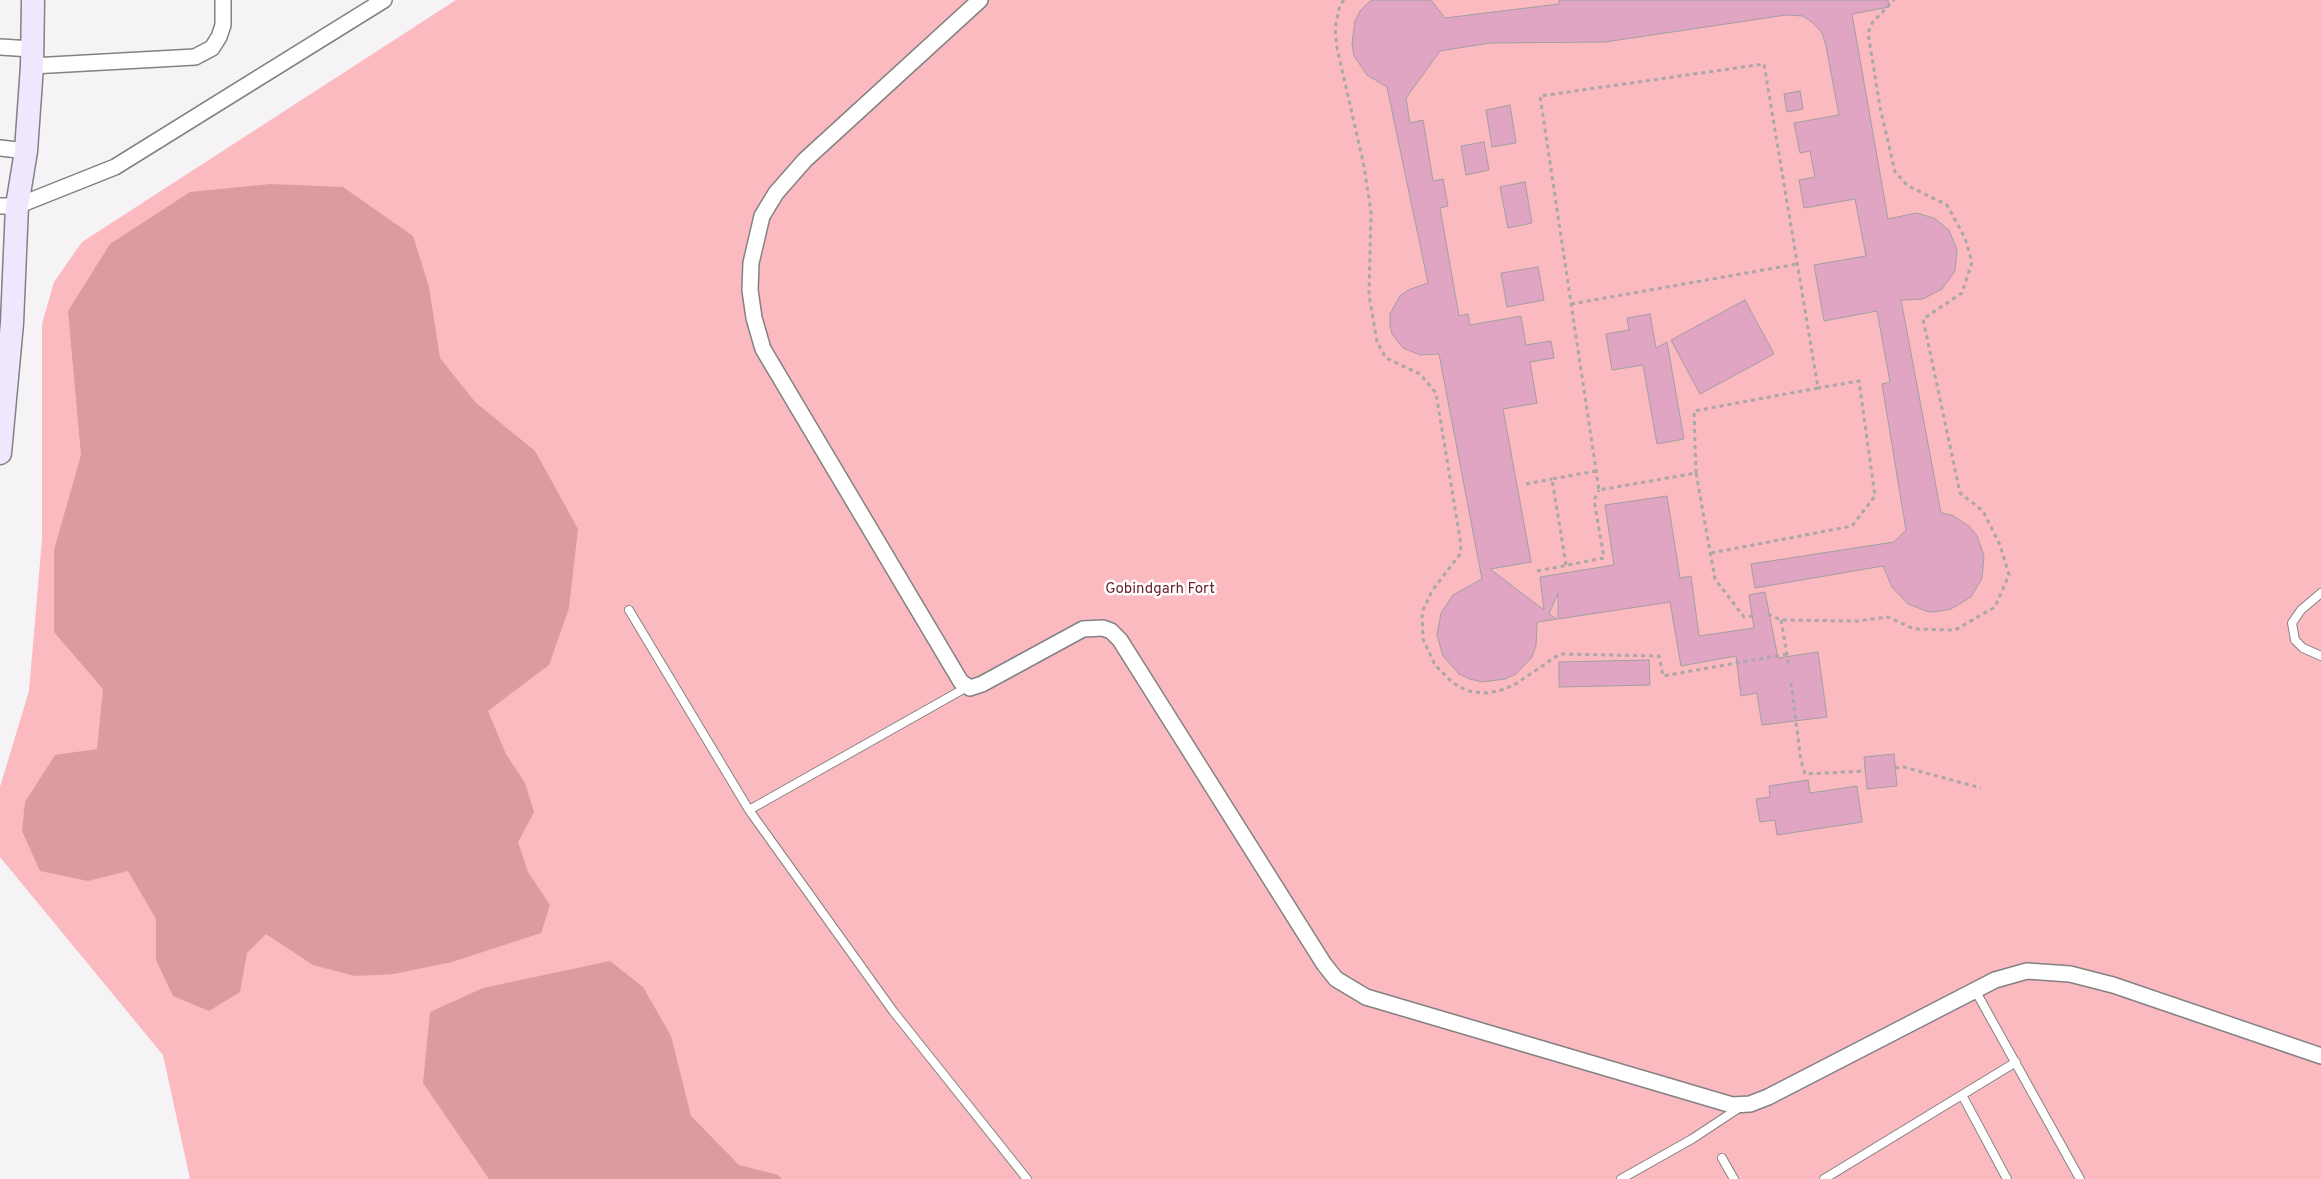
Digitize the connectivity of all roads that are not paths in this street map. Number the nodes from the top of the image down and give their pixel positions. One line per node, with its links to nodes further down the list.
1 (33, 0): 6 (main road)
2 (223, 0): 6 (street)
3 (384, 0): 9 (street)
4 (980, 0): 15 (street)
5 (0, 47): 6 (street)
6 (32, 58): 8 (main road)
7 (0, 148): 8 (street)
8 (26, 151): 9 (main road)
9 (9, 206): 10 (main road)
10 (6, 324): 11 (main road)
11 (0, 453)
12 (2321, 593): 14 (lane)
13 (629, 610): 16 (lane)
14 (2321, 656)
15 (967, 687): 16 (lane); 21 (street)
16 (749, 810): 23 (lane)
17 (1975, 990): 18 (street); 19 (lane); 21 (street)
18 (2321, 1056)
19 (2016, 1062): 20 (lane); 28 (lane)
20 (1962, 1095): 26 (lane); 27 (lane)
21 (1742, 1105): 24 (lane)
22 (1722, 1158): 25 (lane)
23 (1027, 1179)
24 (1621, 1179)
25 (1734, 1179)
26 (1824, 1179)
27 (2007, 1179)
28 (2080, 1179)

